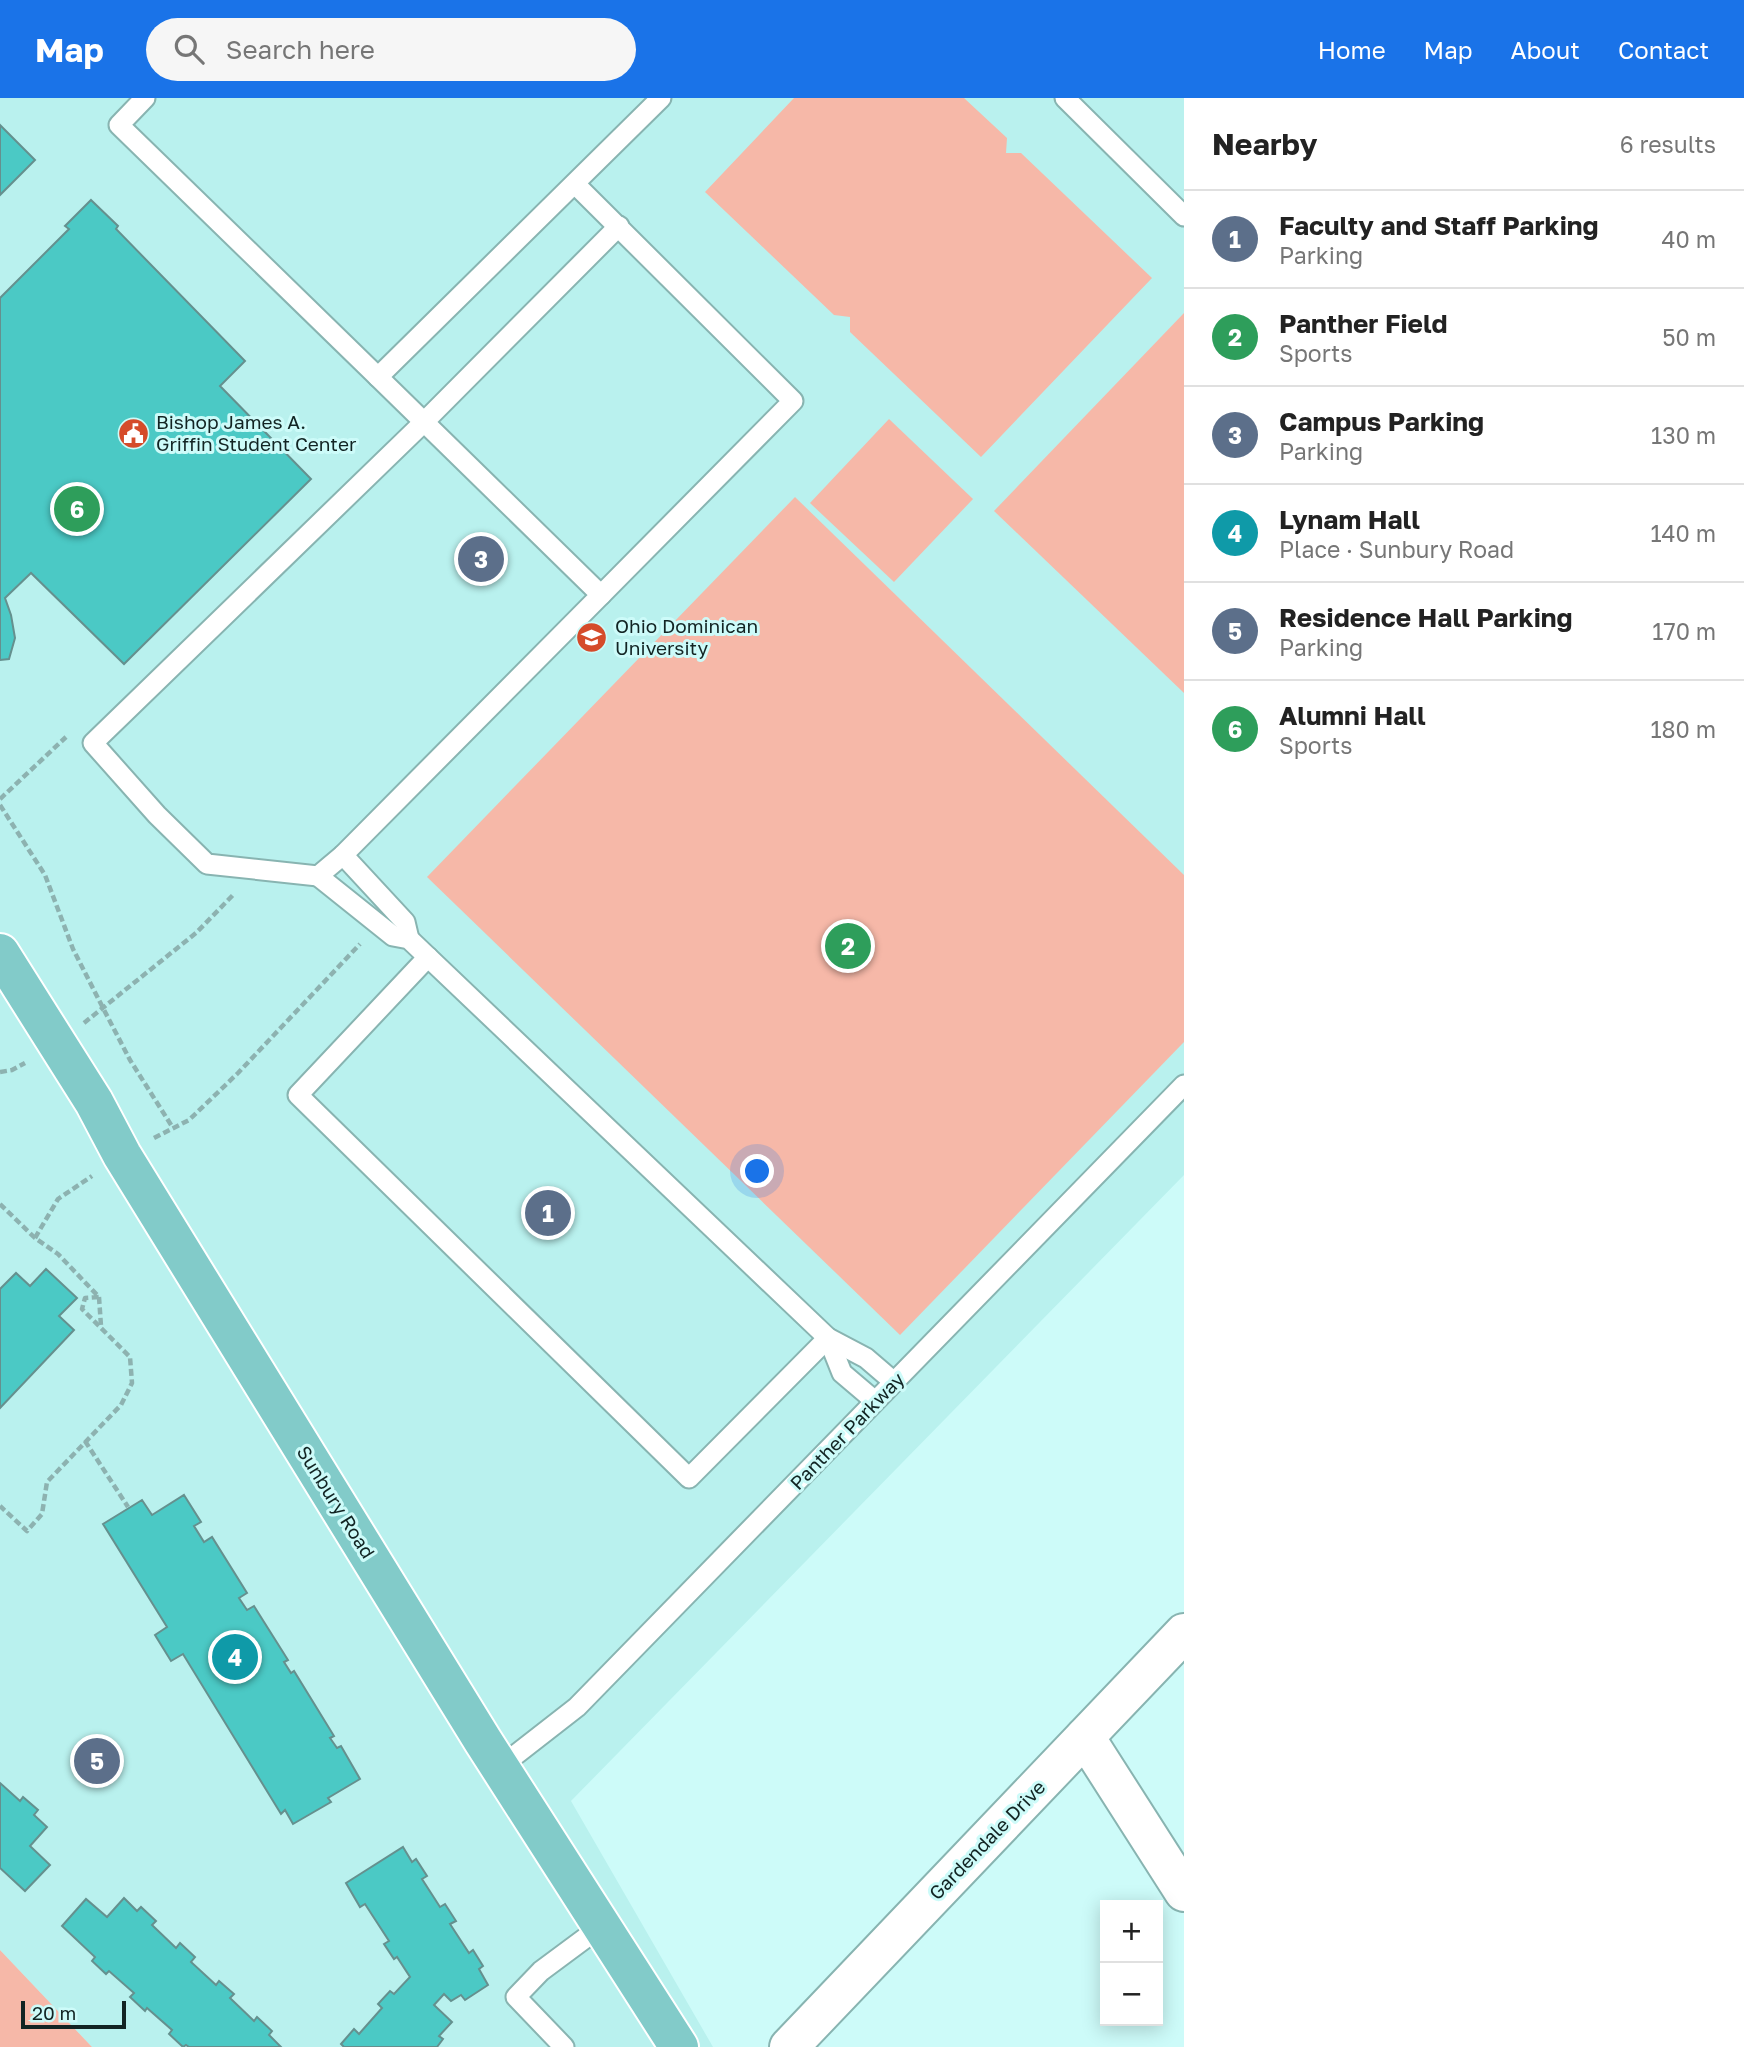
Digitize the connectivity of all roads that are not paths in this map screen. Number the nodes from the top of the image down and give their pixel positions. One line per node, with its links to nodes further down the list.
1 (145, 98): 7 (lane)
2 (660, 98): 4 (lane)
3 (1065, 98): 5 (lane)
4 (575, 184): 6 (lane); 7 (lane)
5 (1184, 216)
6 (619, 226): 8 (lane); 9 (lane)
7 (379, 377): 8 (lane)
8 (424, 422): 9 (lane); 11 (lane)
9 (601, 595): 10 (lane)
10 (342, 855): 11 (lane); 12 (lane)
11 (318, 876): 12 (lane)
12 (409, 939): 14 (lane)
13 (0, 953): 21 (main road, Sunbury Road)
14 (428, 957): 16 (lane); 16 (lane)
15 (1184, 1085): 17 (lane, Panther Parkway)
16 (828, 1338): 17 (lane); 18 (lane)
17 (894, 1382): 18 (lane, Panther Parkway)
18 (875, 1401): 21 (lane, Panther Parkway)
19 (1184, 1633): 20 (street, Gardendale Drive)
20 (1085, 1737): 22 (street); 26 (street, Gardendale Drive)
21 (500, 1767): 23 (main road, Sunbury Road)
22 (1184, 1892)
23 (603, 1925): 24 (lane); 25 (main road, Sunbury Road)
24 (564, 2047)
25 (679, 2047)
26 (789, 2047)

